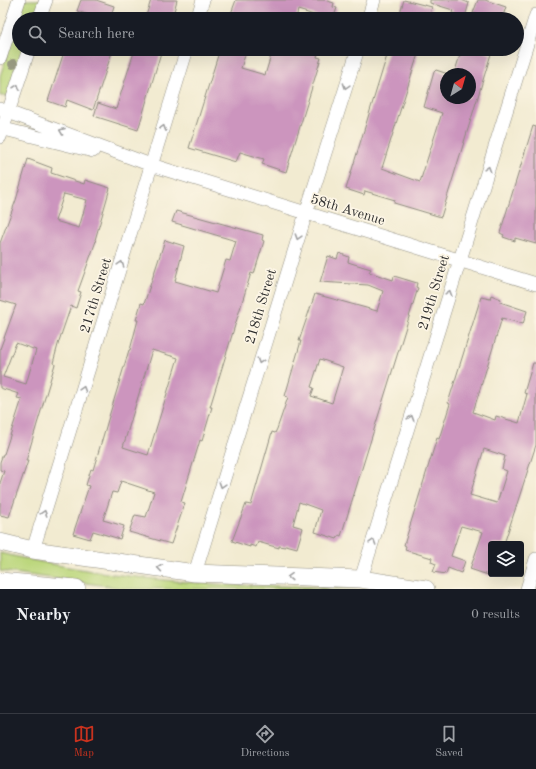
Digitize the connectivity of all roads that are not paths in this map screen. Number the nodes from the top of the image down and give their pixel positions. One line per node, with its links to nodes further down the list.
1 (19, 0): 5 (street)
2 (46, 0): 6 (street)
3 (203, 0): 7 (street)
4 (374, 0): 8 (street)
5 (15, 12)
6 (42, 12)
7 (199, 12)
8 (370, 12)
9 (536, 15): 11 (street, 219th Street, one-way to 9)
10 (12, 21): 16 (street)
11 (524, 53)
12 (26, 56): 17 (street, one-way to 12)
13 (185, 56): 19 (street, 217th Street, one-way to 13)
14 (356, 56): 20 (street, 218th Street, one-way to 20)
15 (523, 56): 21 (street, 219th Street, one-way to 15)
16 (0, 58)
17 (4, 110): 18 (street); 19 (street, 58th Avenue, one-way to 17)
18 (1, 131): 19 (street, 58th Avenue)
19 (151, 165): 20 (street, 58th Avenue); 24 (street, 217th Street, one-way to 19)
20 (306, 213): 21 (street, 58th Avenue); 26 (street, 218th Street, one-way to 26)
21 (459, 261): 22 (street, 58th Avenue); 27 (street, 219th Street, one-way to 21)
22 (536, 284)
23 (0, 542): 24 (main road)
24 (33, 550): 26 (main road, one-way to 24)
25 (535, 568): 31 (street)
26 (195, 573): 27 (main road, one-way to 26)
27 (361, 579): 30 (main road)
28 (0, 582): 29 (highway)
29 (76, 589)
30 (426, 589)
31 (527, 589)

